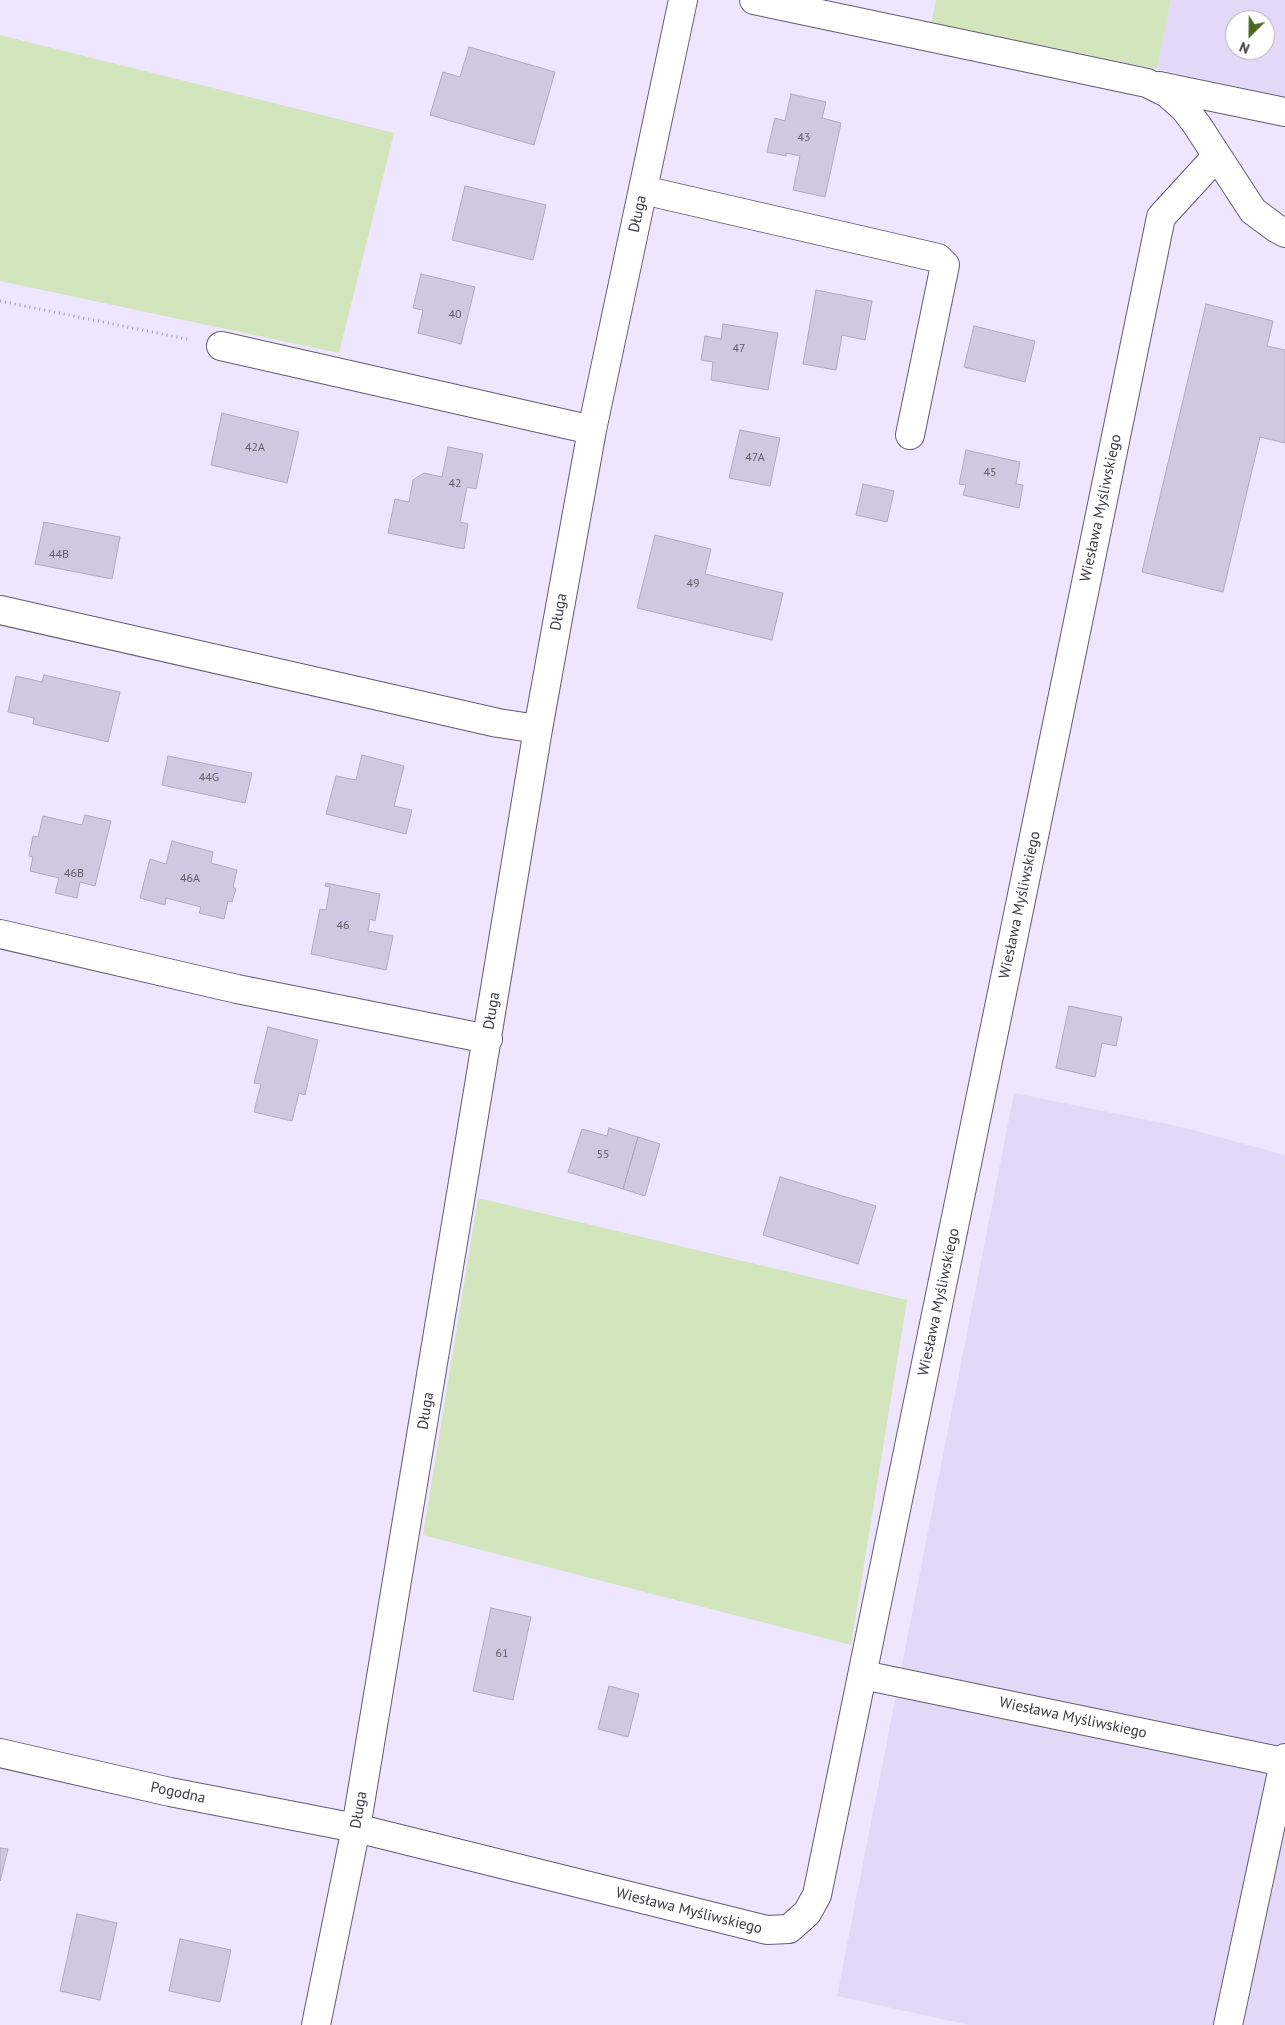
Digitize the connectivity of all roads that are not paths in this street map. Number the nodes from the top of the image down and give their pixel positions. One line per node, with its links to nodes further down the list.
1 (683, 0): 6 (street, Długa)
2 (754, 0): 3 (street)
3 (1147, 83): 4 (street); 5 (street)
4 (1285, 112)
5 (1217, 156): 7 (street); 15 (street, Wiesława Myśliwskiego)
6 (643, 190): 9 (street, Długa); 10 (street)
7 (1285, 233)
8 (221, 346): 9 (street)
9 (592, 430): 12 (street, Długa)
10 (910, 435)
11 (0, 610): 12 (street)
12 (538, 729): 14 (street, Długa)
13 (0, 934): 14 (street)
14 (488, 1039): 19 (street, Długa)
15 (862, 1675): 17 (street, Wiesława Myśliwskiego); 19 (street, Wiesława Myśliwskiego)
16 (0, 1753): 19 (street, Pogodna)
17 (1285, 1760): 18 (street, Wiesława Myśliwskiego)
18 (1278, 1821): 21 (street, Wiesława Myśliwskiego)
19 (356, 1828): 20 (street, Długa)
20 (316, 2025)
21 (1228, 2025)

